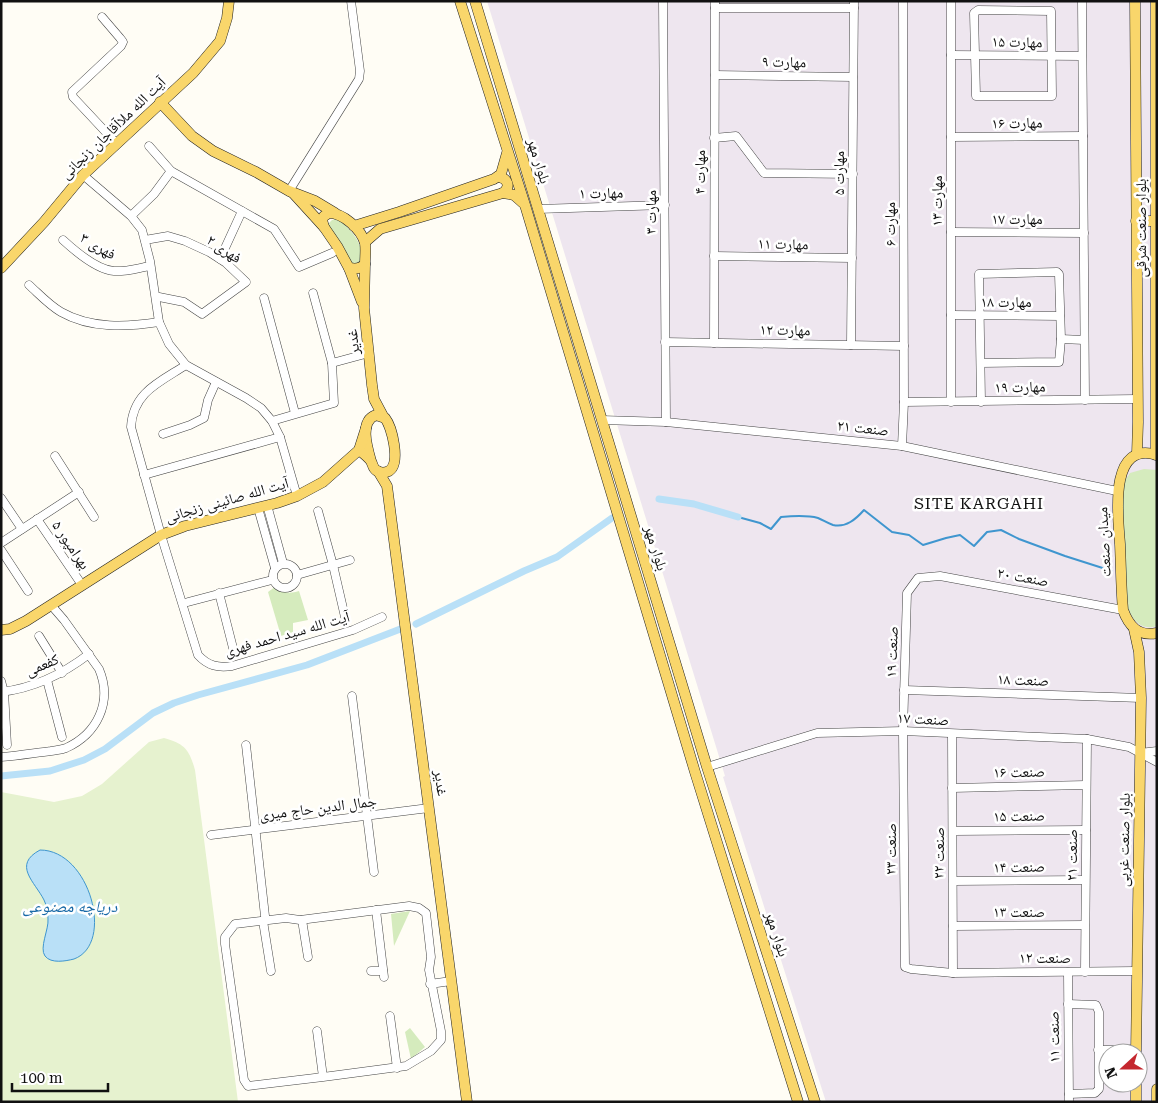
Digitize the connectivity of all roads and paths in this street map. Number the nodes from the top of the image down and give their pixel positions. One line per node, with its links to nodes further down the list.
1 (234, 1): 11 (street)
2 (351, 1): 36 (street)
3 (460, 1): 17 (main road, بلوار مهر)
4 (475, 1): 16 (main road, بلوار مهر)
5 (663, 1): 39 (street, مهارت ۳)
6 (903, 1): 76 (street, مهارت ۶)
7 (952, 1): 18 (street, مهارت ۱۳)
8 (1082, 1): 21 (street)
9 (1135, 1): 44 (main road, بلوار صنعت شرقی)
10 (1156, 1): 15 (main road, بلوار صنعت شرقی)
11 (229, 2): 24 (main road, آیت الله ملاآقاجان زنجانی)
12 (854, 4): 13 (street); 23 (street, مهارت ۵)
13 (715, 5): 22 (street, مهارت ۴)
14 (102, 17): 28 (street)
15 (1157, 35): 29 (main road, بلوار صنعت شرقی)
16 (489, 48): 17 (main road); 40 (main road, بلوار مهر)
17 (476, 52): 31 (main road, بلوار مهر)
18 (951, 55): 19 (street, مهارت ۱۵); 26 (street, مهارت ۱۳)
19 (975, 55): 20 (street, مهارت ۱۵); 20 (street); 20 (street)
20 (1052, 56): 21 (street, مهارت ۱۵)
21 (1082, 56): 25 (street)
22 (714, 75): 23 (street, مهارت ۹); 27 (street, مهارت ۴)
23 (853, 77): 33 (street, مهارت ۵)
24 (160, 102): 28 (main road, آیت الله ملاآقاجان زنجانی); 36 (main road)
25 (1083, 136): 26 (street, مهارت ۱۶); 49 (street)
26 (951, 137): 48 (street, مهارت ۱۳)
27 (714, 138): 33 (street); 55 (street, مهارت ۴)
28 (117, 144): 34 (main road, آیت الله ملاآقاجان زنجانی)
29 (1157, 145): 45 (main road, بلوار صنعت شرقی)
30 (149, 146): 32 (street)
31 (507, 152): 35 (main road); 38 (main road, بلوار مهر)
32 (171, 171): 41 (street); 43 (street)
33 (853, 174): 56 (street, مهارت ۵)
34 (83, 175): 43 (street); 60 (main road, آیت الله ملاآقاجان زنجانی)
35 (498, 177): 37 (main road); 46 (main road)
36 (291, 192): 42 (main road); 47 (main road)
37 (503, 193): 38 (main road); 52 (main road)
38 (525, 205): 118 (main road, بلوار مهر)
39 (664, 206): 40 (street, مهارت ۱); 73 (street, مهارت ۳)
40 (538, 209): 92 (main road, بلوار مهر)
41 (242, 211): 54 (street); 57 (street)
42 (335, 213): 46 (main road); 47 (main road)
43 (131, 216): 51 (street)
44 (1136, 221): 45 (main road); 84 (main road, بلوار صنعت شرقی)
45 (1156, 221): 53 (main road, بلوار صنعت شرقی)
46 (354, 226): 52 (main road)
47 (324, 227): 61 (main road)
48 (951, 232): 49 (street, مهارت ۱۷); 67 (street, مهارت ۱۳)
49 (1084, 233): 72 (street)
50 (63, 240): 59 (street, فهری ۳)
51 (145, 240): 57 (street, فهری ۲); 59 (street)
52 (365, 242): 58 (main road, غدیر)
53 (1156, 251): 77 (main road, بلوار صنعت شرقی)
54 (332, 253)
55 (714, 256): 56 (street, مهارت ۱۱); 74 (street, مهارت ۴)
56 (852, 258): 75 (street, مهارت ۵)
57 (220, 259): 64 (street, فهری ۲)
58 (365, 264): 61 (main road); 66 (main road, غدیر)
59 (150, 266): 70 (street)
60 (1, 268)
61 (349, 268): 66 (main road)
62 (28, 285): 70 (street)
63 (313, 294): 79 (street)
64 (159, 297)
65 (264, 298): 89 (street)
66 (364, 308): 78 (main road, غدیر)
67 (951, 315): 68 (street, مهارت ۱۸); 87 (street, مهارت ۱۳)
68 (979, 316): 69 (street, مهارت ۱۸); 69 (street); 80 (street)
69 (1060, 316): 71 (street)
70 (159, 322): 81 (street)
71 (1061, 339): 72 (street); 80 (street)
72 (1084, 340): 85 (street)
73 (665, 342): 74 (street, مهارت ۱۲); 94 (street, مهارت ۳)
74 (714, 343): 75 (street, مهارت ۱۲)
75 (852, 345): 76 (street, مهارت ۱۲)
76 (904, 346): 86 (street, مهارت ۶)
77 (1156, 352): 101 (main road, بلوار صنعت شرقی)
78 (369, 353): 79 (street); 83 (main road, غدیر)
79 (332, 363): 89 (street)
80 (981, 363): 88 (street)
81 (186, 365): 82 (street); 106 (street, آیت الله سید احمد فهری)
82 (216, 382): 93 (street); 96 (street)
83 (374, 399): 90 (main road, غدیر); 91 (main road, آیت الله صائینی زنجانی)
84 (1137, 399): 85 (street, مهارت ۱۹); 100 (main road, بلوار صنعت شرقی)
85 (1085, 400): 88 (street, مهارت ۱۹)
86 (904, 402): 87 (street, مهارت ۱۹); 98 (street, مهارت ۶)
87 (951, 402): 88 (street, مهارت ۱۹)
88 (981, 402)
89 (295, 413): 93 (street)
90 (383, 416): 91 (main road); 104 (main road, غدیر)
91 (370, 417): 95 (main road, آیت الله صائینی زنجانی)
92 (602, 420): 94 (street, صنعت ۲۱); 117 (main road, بلوار مهر)
93 (272, 421): 97 (street)
94 (666, 422): 98 (street, صنعت ۲۱)
95 (366, 428): 99 (main road, آیت الله صائینی زنجانی); 103 (main road)
96 (164, 434)
97 (280, 436): 106 (street); 110 (street)
98 (902, 446): 108 (street, صنعت ۲۱)
99 (359, 450): 103 (main road); 110 (main road, آیت الله صائینی زنجانی)
100 (1137, 454): 101 (main road); 108 (main road, میدان صنعت)
101 (1156, 455)
102 (55, 456): 109 (street)
103 (371, 461): 105 (main road, غدیر)
104 (390, 470): 105 (main road); 107 (main road, غدیر)
105 (378, 471): 107 (main road, غدیر)
106 (144, 475): 119 (street, آیت الله سید احمد فهری)
107 (387, 486): 163 (main road, غدیر)
108 (1117, 491): 134 (main road, میدان صنعت)
109 (79, 492): 114 (street); 115 (street)
110 (297, 496): 112 (main road, آیت الله صائینی زنجانی)
111 (1, 498): 116 (street)
112 (262, 506): 119 (main road, آیت الله صائینی زنجانی); 123 (street); 125 (street)
113 (318, 511): 124 (street)
114 (94, 517)
115 (38, 519): 116 (street); 129 (street, بهرامپور ۵)
116 (22, 529): 120 (street)
117 (636, 532): 118 (main road); 160 (main road, بلوار مهر)
118 (624, 534): 199 (main road, بلوار مهر)
119 (161, 536): 129 (main road, آیت الله صائینی زنجانی); 136 (street, آیت الله سید احمد فهری)
120 (1, 543)
121 (1, 550): 130 (street)
122 (350, 560): 124 (street)
123 (283, 563): 125 (street); 126 (street)
124 (333, 565): 126 (street); 135 (street)
125 (275, 568): 128 (street)
126 (297, 575): 128 (street)
127 (918, 578): 134 (street, صنعت ۲۰); 146 (street, صنعت ۱۹)
128 (272, 580): 131 (street)
129 (82, 585): 133 (main road, آیت الله صائینی زنجانی)
130 (28, 591)
131 (219, 593): 132 (street); 141 (street)
132 (188, 602)
133 (51, 605): 138 (main road, آیت الله صائینی زنجانی); 142 (street)
134 (1123, 610): 137 (main road, میدان صنعت)
135 (345, 616)
136 (382, 617)
137 (1134, 629): 139 (main road); 149 (main road, بلوار صنعت غربی)
138 (1, 630)
139 (1157, 633)
140 (38, 636): 143 (street)
141 (233, 648)
142 (89, 654): 143 (street, کفعمی); 158 (street)
143 (62, 673): 144 (street, کفعمی)
144 (47, 680): 147 (street, کفعمی); 152 (street)
145 (1, 681): 147 (street)
146 (904, 690): 149 (street, صنعت ۱۸); 150 (street, صنعت ۱۹)
147 (2, 692): 154 (street)
148 (352, 696): 164 (street)
149 (1141, 698): 157 (main road, بلوار صنعت غربی)
150 (904, 730): 151 (street, صنعت ۱۷); 160 (street, صنعت ۱۷); 178 (street, صنعت ۲۳)
151 (952, 734): 153 (street, صنعت ۱۷); 162 (street, صنعت ۲۲)
152 (62, 737)
153 (1087, 739): 157 (street, صنعت ۱۷); 161 (street, صنعت ۲۱)
154 (7, 744)
155 (246, 745): 165 (street)
156 (1157, 751): 157 (street)
157 (1140, 753): 159 (street, صنعت ۱۷); 183 (main road, بلوار صنعت غربی)
158 (1, 757)
159 (1157, 762)
160 (707, 767): 200 (main road, بلوار مهر)
161 (1086, 784): 162 (street, صنعت ۱۶); 166 (street, صنعت ۲۱)
162 (952, 788): 167 (street, صنعت ۲۲)
163 (429, 808): 164 (street, جمال الدین حاج میری); 185 (main road, غدیر)
164 (367, 816): 165 (street, جمال الدین حاج میری); 169 (street)
165 (255, 830): 168 (street, جمال الدین حاج میری); 173 (street)
166 (1086, 830): 167 (street, صنعت ۱۵); 170 (street, صنعت ۲۱)
167 (952, 831): 171 (street, صنعت ۲۲)
168 (211, 835)
169 (374, 872)
170 (1085, 880): 171 (street, صنعت ۱۴); 175 (street, صنعت ۲۱)
171 (953, 882): 176 (street, صنعت ۲۲)
172 (376, 910): 174 (street); 180 (street); 186 (street)
173 (264, 918): 174 (street); 179 (street); 193 (street)
174 (302, 920): 177 (street)
175 (1085, 925): 176 (street, صنعت ۱۳); 182 (street, صنعت ۲۱)
176 (953, 926): 184 (street, صنعت ۲۲)
177 (308, 957)
178 (905, 967): 184 (street, صنعت ۱۲)
179 (271, 970)
180 (371, 972)
181 (1068, 972): 182 (street, صنعت ۱۲); 184 (street, صنعت ۱۲); 187 (street, صنعت ۱۱)
182 (1085, 972): 183 (street, صنعت ۱۲)
183 (1136, 972): 191 (main road, بلوار صنعت غربی)
184 (953, 973)
185 (451, 981): 186 (street); 198 (main road, غدیر)
186 (430, 984): 192 (street)
187 (1068, 1004): 190 (street); 196 (street, صنعت ۱۱)
188 (390, 1016): 192 (street)
189 (318, 1031): 193 (street)
190 (1098, 1043)
191 (1136, 1043)
192 (396, 1068): 193 (street)
193 (323, 1077)
194 (1098, 1089): 196 (street)
195 (1157, 1089): 197 (main road)
196 (1069, 1098)
197 (1156, 1101)
198 (467, 1102)
199 (798, 1102)
200 (815, 1102)

